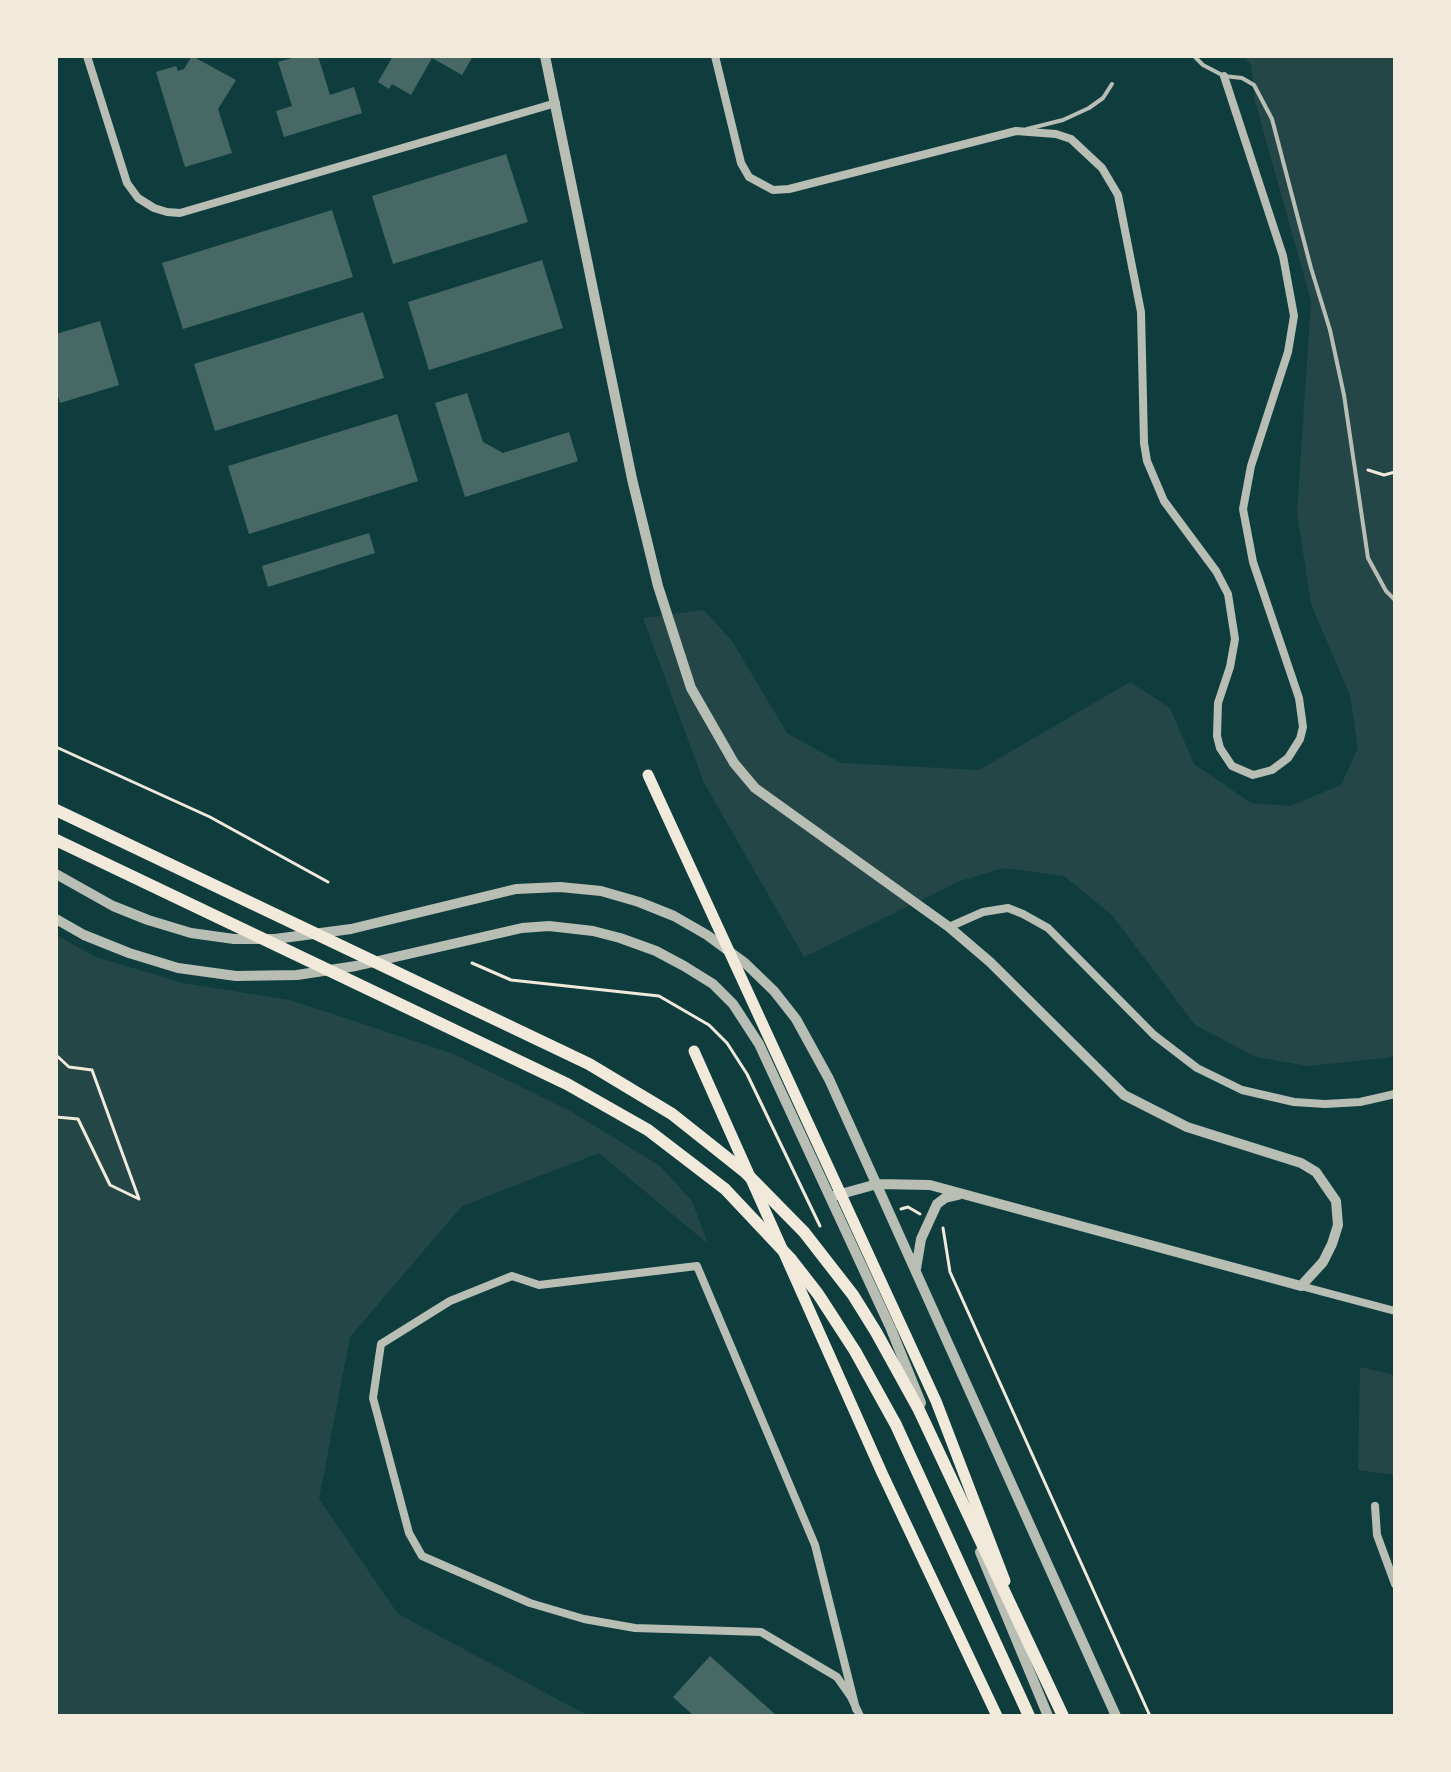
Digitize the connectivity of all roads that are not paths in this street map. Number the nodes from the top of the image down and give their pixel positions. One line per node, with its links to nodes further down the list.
1 (87, 56): 7 (street)
2 (545, 56): 7 (street)
3 (715, 56): 8 (street)
4 (1194, 56): 5 (lane)
5 (1224, 76): 8 (street); 9 (lane)
6 (1112, 84): 8 (lane)
7 (556, 103): 15 (street)
8 (1016, 131)
9 (1395, 600)
10 (648, 775): 26 (main road)
11 (56, 810): 26 (main road)
12 (56, 840): 29 (main road)
13 (56, 874): 18 (street)
14 (56, 919): 20 (street)
15 (949, 927): 17 (street); 22 (street)
16 (694, 1051): 28 (main road)
17 (1395, 1094)
18 (877, 1184): 19 (street); 20 (street); 21 (street)
19 (963, 1193): 21 (street); 22 (street)
20 (830, 1197): 30 (street)
21 (916, 1271): 32 (street)
22 (1301, 1286): 23 (street)
23 (1395, 1311)
24 (1375, 1506): 25 (street)
25 (1395, 1584)
26 (1023, 1630): 31 (main road)
27 (858, 1712): 27 (street)
28 (997, 1716)
29 (1029, 1716)
30 (1048, 1716)
31 (1063, 1716)
32 (1116, 1716)

